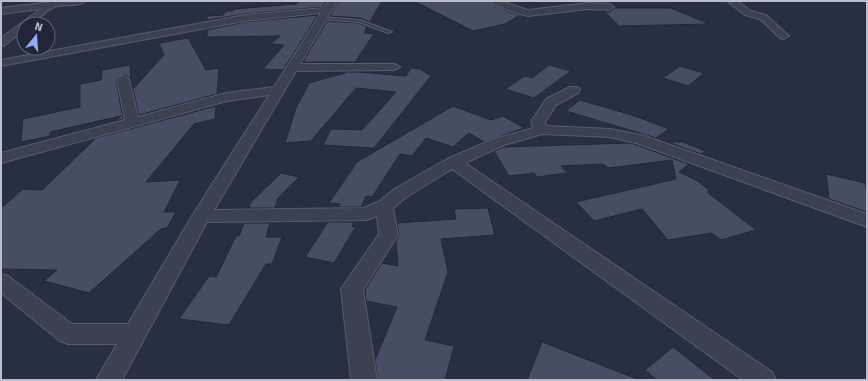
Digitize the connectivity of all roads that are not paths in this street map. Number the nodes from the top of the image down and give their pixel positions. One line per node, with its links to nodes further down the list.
1 (81, 1): 4 (street)
2 (493, 1): 5 (street)
3 (731, 1): 11 (street)
4 (54, 3): 7 (street); 8 (street)
5 (610, 7)
6 (327, 10): 10 (lane); 13 (street); 15 (street)
7 (1, 11)
8 (37, 16)
9 (16, 32): 12 (street)
10 (390, 32)
11 (784, 36)
12 (1, 43)
13 (1, 63)
14 (394, 67): 15 (street)
15 (293, 68): 17 (street)
16 (123, 79): 19 (street)
17 (279, 90): 19 (street); 24 (street)
18 (574, 90): 20 (street)
19 (132, 122): 21 (street)
20 (541, 130): 22 (street); 25 (street)
21 (1, 158)
22 (453, 162): 23 (street); 30 (street)
23 (384, 206): 24 (street); 29 (street)
24 (201, 216): 27 (street)
25 (867, 221)
26 (1, 282): 27 (street)
27 (136, 334): 28 (street)
28 (109, 380)
29 (364, 380)
30 (762, 380)

